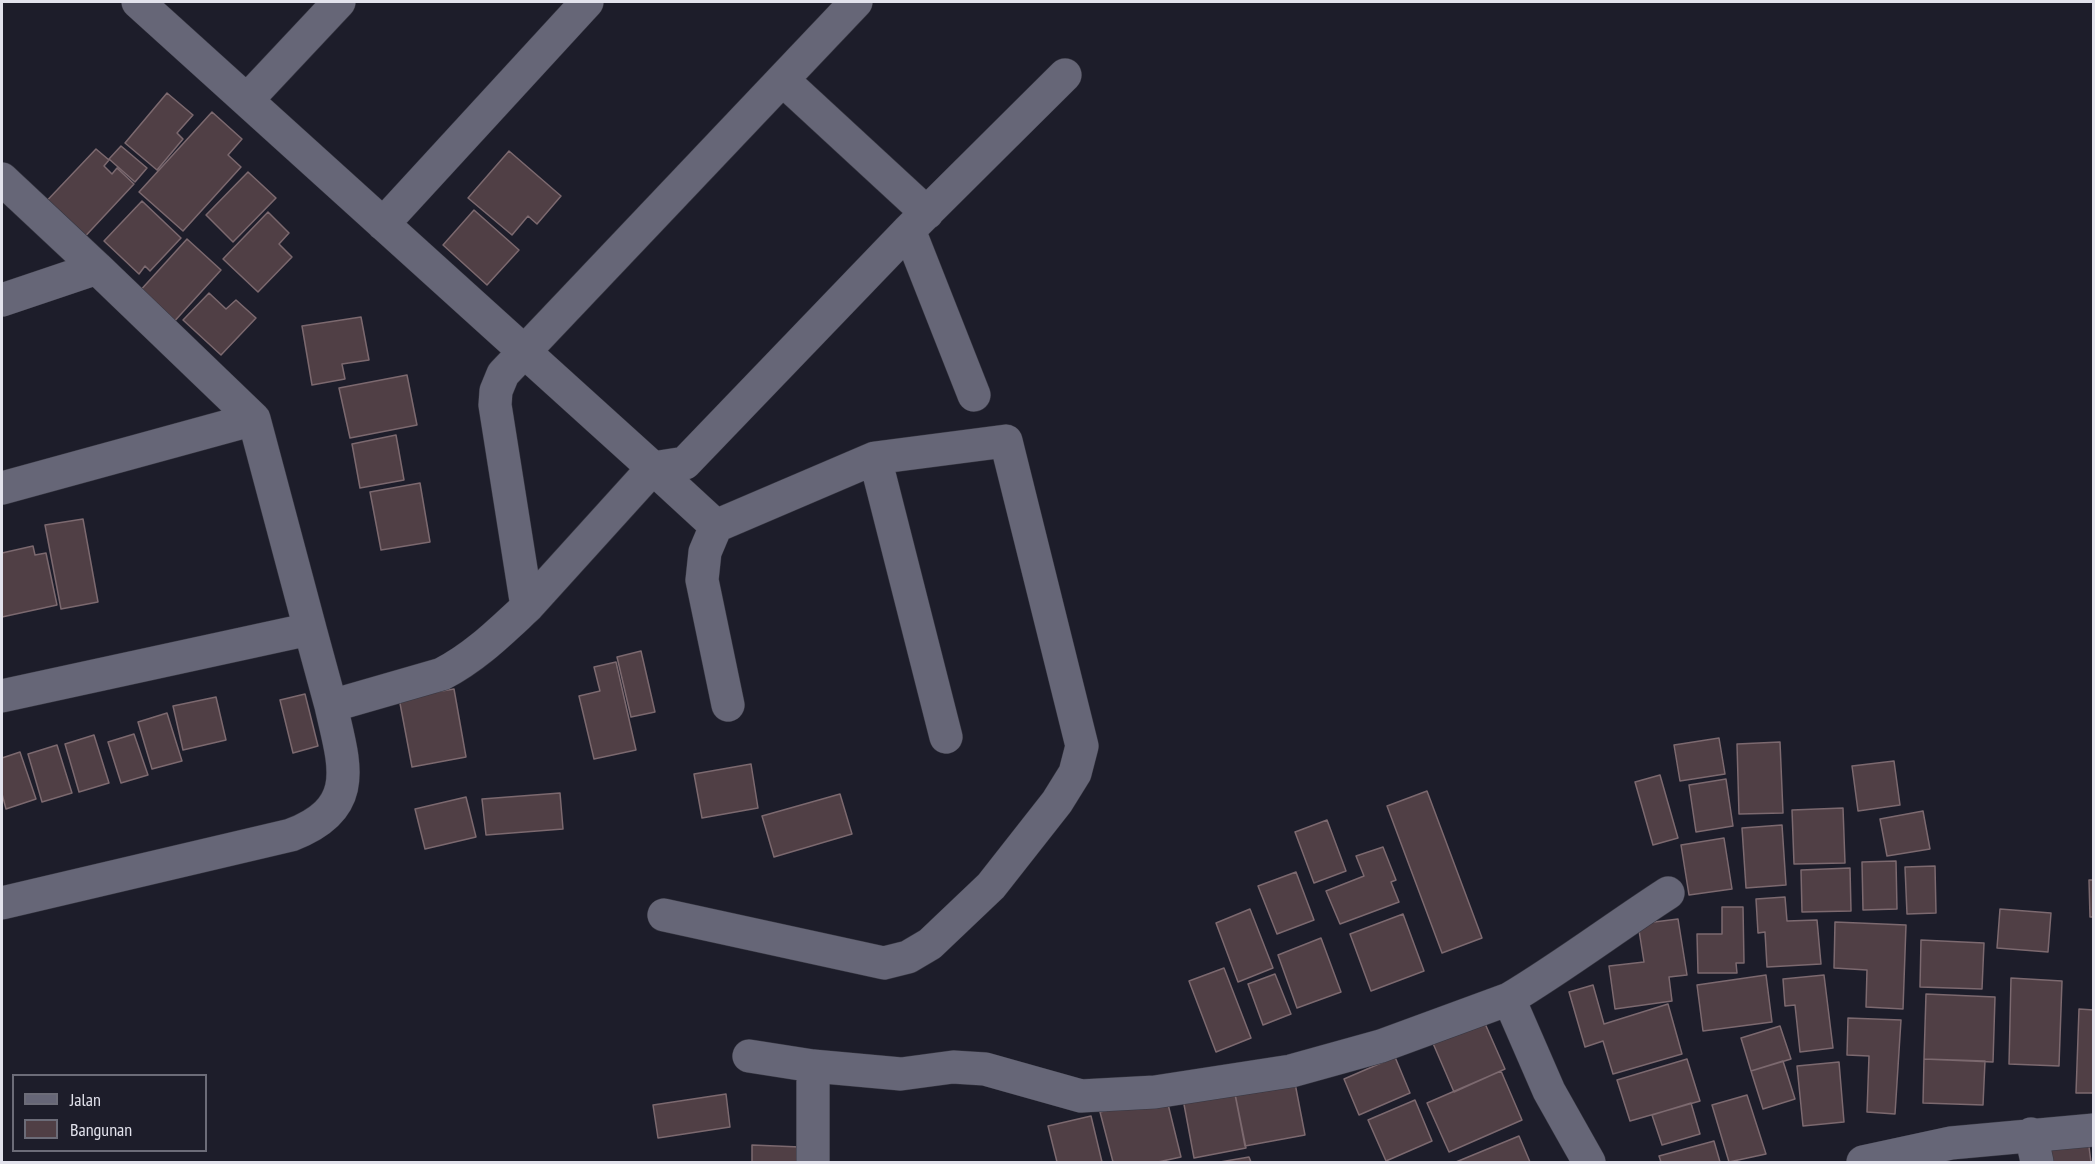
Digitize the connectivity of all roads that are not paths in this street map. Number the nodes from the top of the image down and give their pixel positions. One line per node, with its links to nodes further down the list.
1 (138, 2): 7 (street)
2 (339, 2): 7 (street)
3 (587, 2): 10 (street)
4 (849, 4): 6 (street)
5 (1065, 75): 9 (street)
6 (784, 81): 9 (street); 13 (street)
7 (247, 100): 10 (street)
8 (2, 179): 11 (street)
9 (918, 221): 14 (street); 17 (street)
10 (383, 224): 13 (street)
11 (97, 268): 12 (street); 15 (street)
12 (2, 300)
13 (524, 352): 17 (street); 20 (street)
14 (974, 395)
15 (254, 419): 18 (street); 21 (street)
16 (875, 458): 19 (street); 25 (street); 28 (street)
17 (653, 468): 19 (street); 20 (street)
18 (2, 488)
19 (716, 526): 23 (street)
20 (527, 607): 24 (street)
21 (310, 629): 22 (street); 24 (street)
22 (2, 696)
23 (728, 705)
24 (332, 706): 27 (street)
25 (946, 737)
26 (1668, 893): 29 (street)
27 (2, 903)
28 (664, 915)
29 (1509, 999): 31 (street); 35 (street)
30 (749, 1056): 31 (street)
31 (813, 1066): 34 (street)
32 (2094, 1130): 33 (street)
33 (2034, 1148): 36 (street)
34 (813, 1162)
35 (1589, 1162)
36 (1863, 1162)

